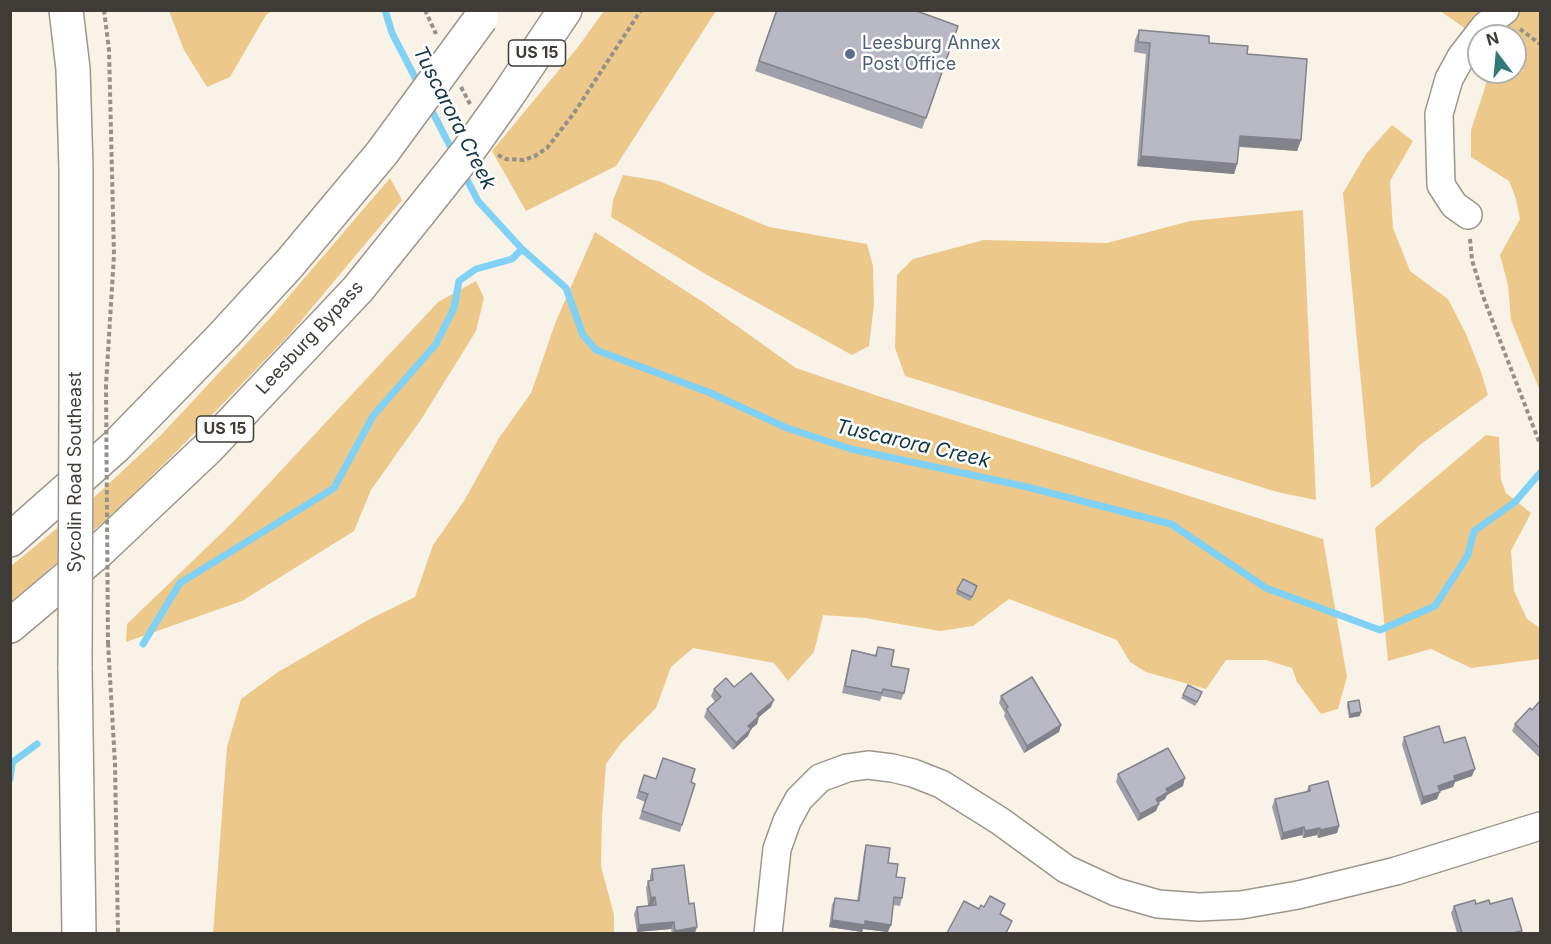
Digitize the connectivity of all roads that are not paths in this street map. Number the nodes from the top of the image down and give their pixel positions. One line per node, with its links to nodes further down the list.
1 (66, 10): 9 (main road, Sycolin Road Southeast, bridge)
2 (565, 10): 7 (main road, Leesburg Bypass / US 15, bridge)
3 (484, 14): 6 (main road, bridge)
4 (1510, 18): 5 (street)
5 (1467, 215)
6 (10, 540)
7 (10, 626)
8 (1540, 826): 10 (street)
9 (79, 933)
10 (768, 933)

